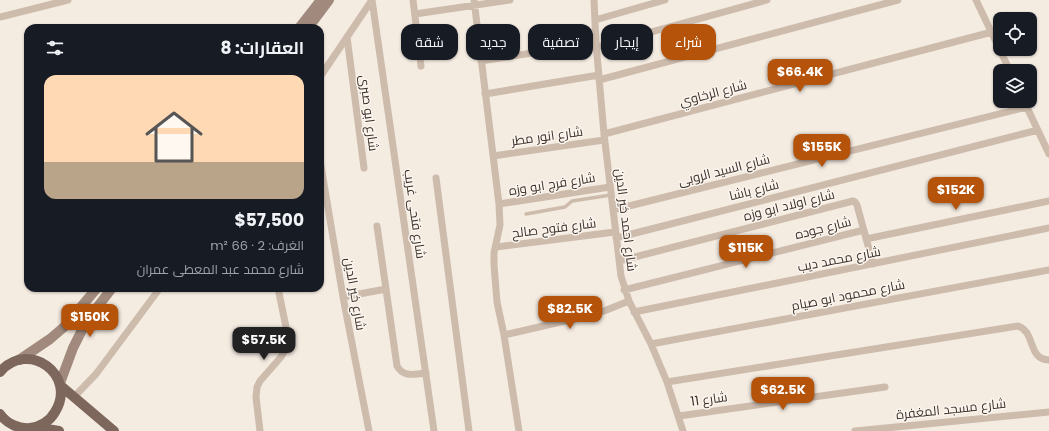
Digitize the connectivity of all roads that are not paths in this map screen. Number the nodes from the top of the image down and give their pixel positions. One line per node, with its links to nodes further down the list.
1 (68, 0): 14 (street)
2 (329, 0): 17 (main road)
3 (372, 0): 19 (street); 65 (street, شارع فتحى غريب)
4 (413, 0): 13 (street)
5 (510, 0): 12 (street)
6 (594, 0): 15 (street, شارع احمد خير الدين)
7 (665, 0): 15 (street)
8 (767, 0): 20 (street)
9 (898, 0): 25 (street)
10 (976, 0): 18 (street)
11 (317, 1): 16 (main road)
12 (475, 3): 13 (street); 21 (street)
13 (415, 14): 23 (street)
14 (0, 17)
15 (595, 20): 20 (street, شارع احمد خير الدين)
16 (302, 24)
17 (311, 24)
18 (992, 32): 22 (street); 30 (street, شارع الرخاوي)
19 (347, 37): 24 (street); 33 (street, شارع ابو صبرى)
20 (596, 45): 21 (street); 25 (street, شارع احمد خير الدين)
21 (482, 61): 26 (street)
22 (1007, 64)
23 (421, 66)
24 (324, 72)
25 (599, 77): 26 (street); 30 (street, شارع احمد خير الدين)
26 (485, 94): 32 (street)
27 (1010, 108): 39 (street, شارع السيد الروبى)
28 (1028, 108): 29 (street)
29 (1038, 130): 31 (street); 44 (street, شارع باشا)
30 (604, 137): 32 (street, شارع انور مطر); 36 (street, شارع احمد خير الدين)
31 (1049, 154)
32 (492, 156): 38 (street)
33 (364, 168)
34 (436, 178): 79 (street)
35 (324, 184): 56 (street, شارع خير الدين)
36 (610, 191): 38 (street, شارع فرج ابو وزه); 39 (street, شارع احمد خير الدين); 40 (lane)
37 (1049, 201): 45 (street)
38 (499, 204): 46 (street)
39 (613, 210): 44 (street, شارع احمد خير الدين)
40 (526, 214)
41 (377, 226): 50 (street)
42 (1049, 228): 48 (street, شارع محمد ديب)
43 (864, 230): 45 (street, شارع اولاد ابو وزه); 47 (street, شارع اولاد ابو وزه); 51 (street, شارع جوده)
44 (616, 235): 46 (street, شارع فتوح صالح); 47 (street, شارع احمد خير الدين)
45 (866, 239): 48 (street, شارع اولاد ابو وزه)
46 (496, 248): 59 (street)
47 (619, 261): 51 (street, شارع احمد خير الدين)
48 (873, 264): 58 (street, شارع محمد ديب)
49 (1049, 270): 60 (street, شارع محمود ابو صيام)
50 (386, 289): 56 (street); 65 (street)
51 (624, 290): 57 (street, شارع احمد خير الدين)
52 (93, 292): 61 (main road)
53 (109, 292): 67 (main road)
54 (157, 292): 69 (street)
55 (279, 292): 76 (street)
56 (343, 297): 77 (street, شارع خير الدين)
57 (629, 301): 58 (street, شارع احمد خير الدين); 59 (street)
58 (634, 312): 60 (street, شارع احمد خير الدين)
59 (504, 335): 80 (street)
60 (651, 344): 66 (street, شارع احمد خير الدين)
61 (17, 360): 63 (main road); 64 (main road); 67 (main road)
62 (1049, 360): 66 (street)
63 (0, 361)
64 (0, 372)
65 (426, 373): 78 (street, شارع فتحى غريب)
66 (667, 382): 72 (street, شارع احمد خير الدين)
67 (60, 385): 69 (main road); 73 (main road)
68 (885, 387): 72 (street, شارع 11)
69 (74, 397): 75 (main road)
70 (1049, 412): 82 (street, شارع مسجد المغفرة)
71 (0, 414): 73 (main road)
72 (679, 416): 81 (street, شارع احمد خير الدين)
73 (29, 429): 74 (main road)
74 (58, 431)
75 (114, 431)
76 (260, 431)
77 (368, 431)
78 (434, 431)
79 (469, 431)
80 (519, 431)
81 (683, 431)
82 (855, 431)

